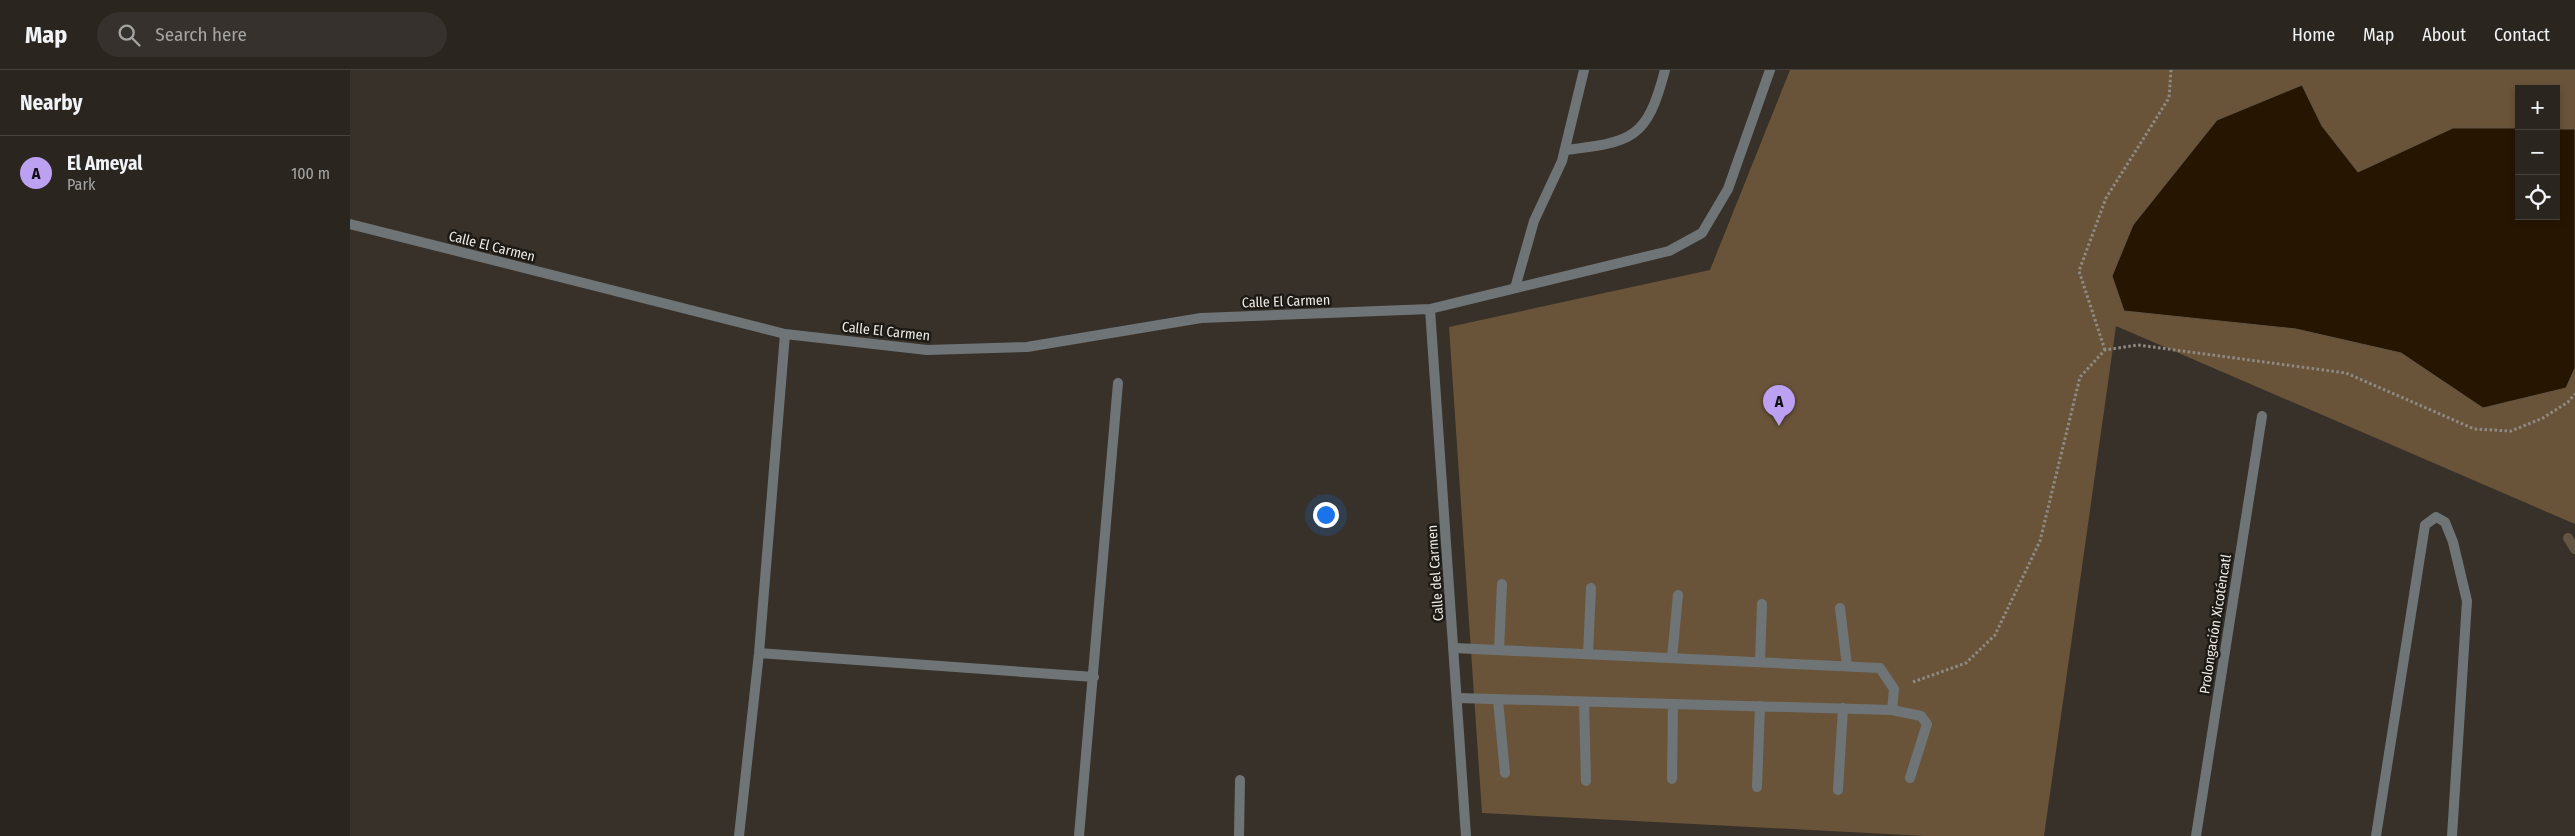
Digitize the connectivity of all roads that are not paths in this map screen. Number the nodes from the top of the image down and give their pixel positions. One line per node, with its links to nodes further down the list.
1 (1584, 70): 4 (street)
2 (1665, 70): 4 (street)
3 (1770, 70): 6 (street, Calle El Carmen)
4 (1565, 150): 6 (street)
5 (350, 224): 8 (street, Calle El Carmen)
6 (1515, 288): 7 (street, Calle El Carmen)
7 (1430, 309): 8 (street, Calle El Carmen); 16 (street, Calle del Carmen)
8 (785, 334): 18 (street)
9 (1118, 383): 23 (street)
10 (2262, 416): 42 (street, Prolongación Xicoténcatl)
11 (1502, 584): 17 (street)
12 (1591, 588): 19 (street)
13 (1678, 595): 20 (street)
14 (1762, 604): 21 (street)
15 (1840, 608): 22 (street)
16 (1454, 648): 17 (street); 24 (street, Calle del Carmen)
17 (1499, 650): 19 (street)
18 (759, 653): 23 (street); 38 (street)
19 (1588, 654): 20 (street)
20 (1672, 658): 21 (street)
21 (1760, 662): 22 (street)
22 (1847, 666): 30 (street)
23 (1094, 677): 39 (street)
24 (1457, 698): 25 (street); 41 (street, Calle del Carmen)
25 (1498, 700): 26 (street); 31 (street)
26 (1584, 702): 27 (street); 35 (street)
27 (1674, 704): 28 (street); 33 (street)
28 (1760, 706): 29 (street); 36 (street)
29 (1843, 708): 30 (street); 37 (street)
30 (1892, 710): 32 (street)
31 (1504, 772)
32 (1910, 778)
33 (1672, 779)
34 (1240, 780): 40 (street)
35 (1586, 781)
36 (1757, 787)
37 (1838, 790)
38 (740, 836)
39 (1079, 836)
40 (1239, 836)
41 (1466, 836)
42 (2196, 836)
43 (2376, 836): 44 (street)
44 (2452, 836)

